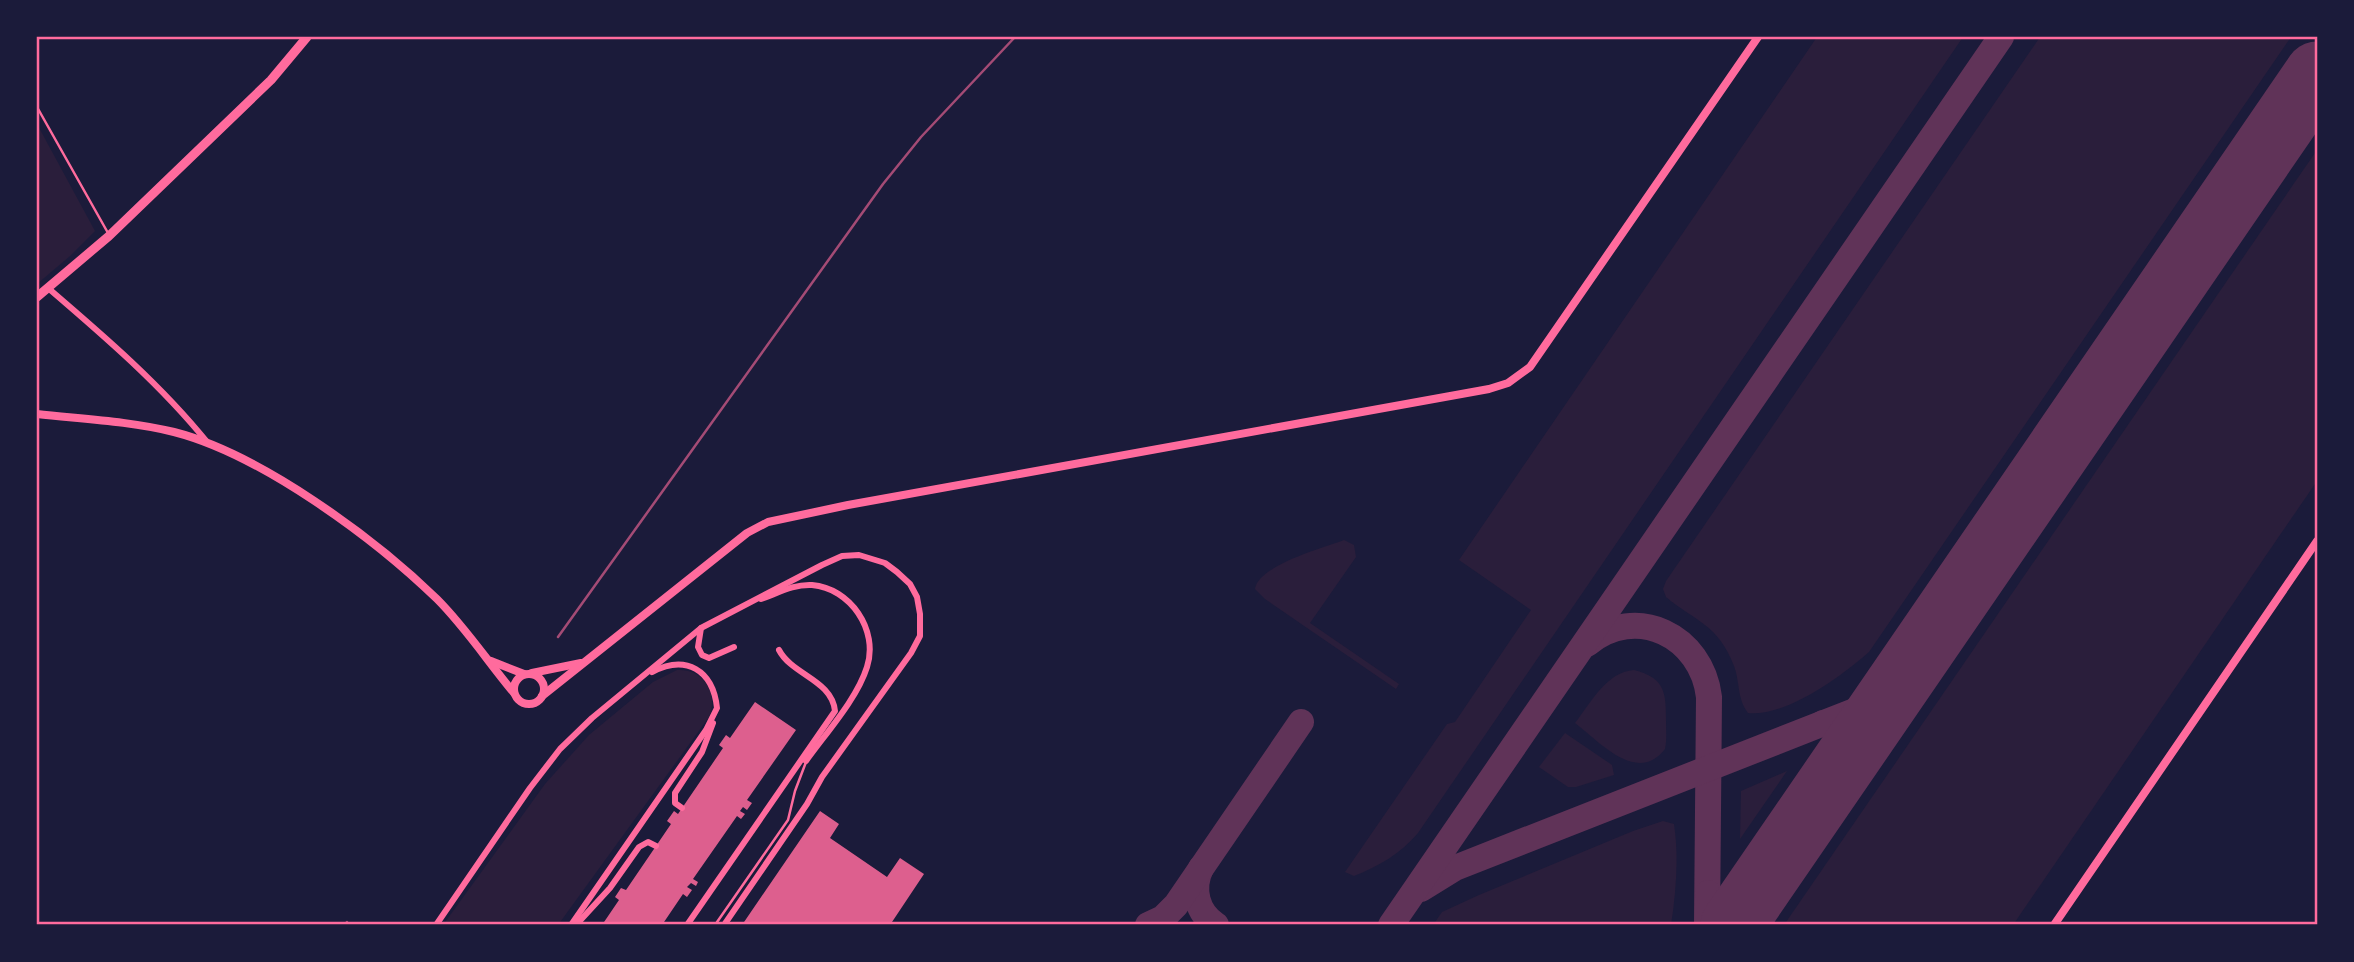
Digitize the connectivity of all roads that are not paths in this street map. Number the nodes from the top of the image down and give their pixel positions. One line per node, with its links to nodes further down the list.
1 (307, 37): 4 (main road)
2 (1758, 37): 15 (street)
3 (37, 107): 4 (lane)
4 (109, 236): 5 (main road)
5 (48, 288): 6 (main road); 8 (street)
6 (37, 297)
7 (37, 414): 8 (street)
8 (209, 444): 14 (street)
9 (2317, 541): 29 (street)
10 (730, 612): 11 (street); 21 (street); 28 (street)
11 (701, 628): 12 (street); 17 (street)
12 (734, 647)
13 (779, 650): 26 (street)
14 (491, 660): 16 (street); 18 (street)
15 (587, 661): 16 (street); 19 (street)
16 (528, 674): 18 (street); 19 (street)
17 (639, 678): 20 (street); 24 (street)
18 (514, 693): 19 (street)
19 (542, 696)
20 (714, 716): 22 (street); 25 (street)
21 (806, 761): 27 (lane)
22 (682, 808)
23 (656, 846): 25 (street)
24 (436, 925)
25 (573, 925)
26 (687, 925)
27 (715, 925)
28 (724, 925)
29 (2054, 925)

